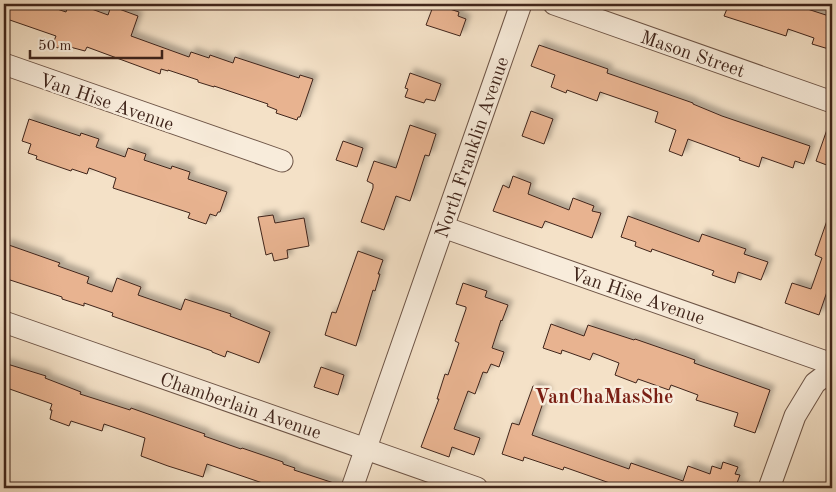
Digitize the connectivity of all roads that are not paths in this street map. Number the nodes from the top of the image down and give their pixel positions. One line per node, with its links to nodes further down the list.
1 (521, 4): 6 (street, North Franklin Avenue)
2 (554, 4): 4 (street, Mason Street)
3 (4, 64): 5 (street, Van Hise Avenue)
4 (832, 102)
5 (282, 161)
6 (443, 227): 8 (street, Van Hise Avenue); 10 (street, North Franklin Avenue)
7 (4, 322): 10 (street, Chamberlain Avenue)
8 (832, 364)
9 (832, 370): 13 (street)
10 (366, 449): 11 (street, North Franklin Avenue); 12 (street, Chamberlain Avenue)
11 (352, 488)
12 (477, 488)
13 (770, 488)

